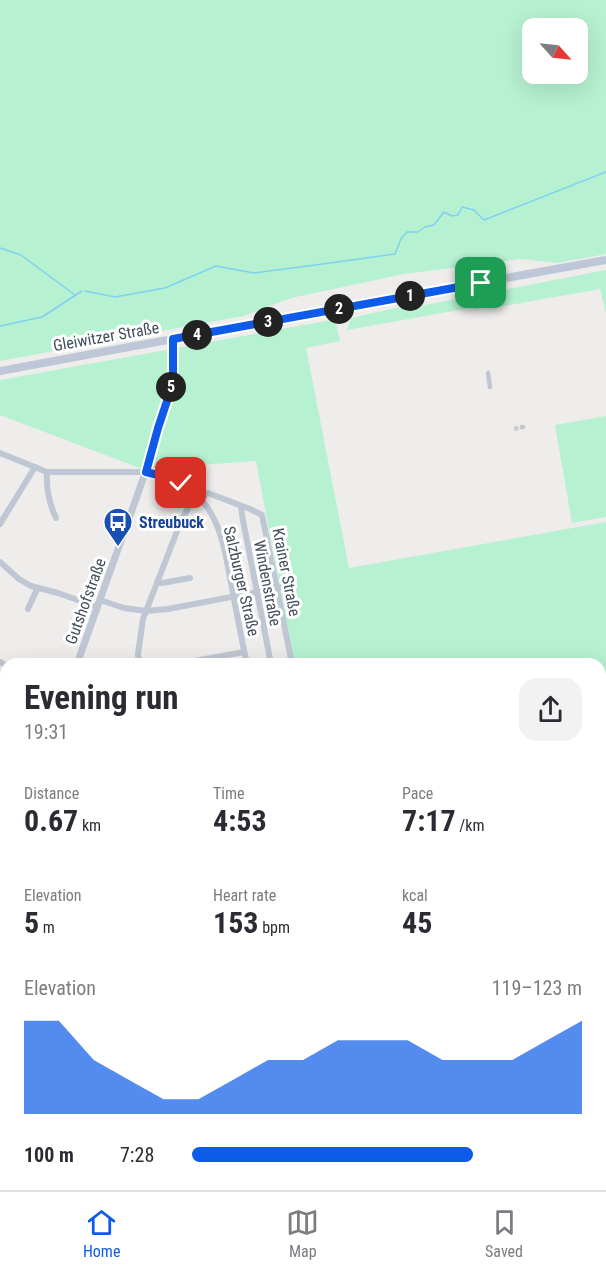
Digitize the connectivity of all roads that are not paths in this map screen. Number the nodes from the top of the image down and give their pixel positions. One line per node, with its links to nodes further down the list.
1 (606, 260): 2 (main road, Gleiwitzer Straße)
2 (173, 339): 3 (main road, Gleiwitzer Straße); 9 (street, Gutshofstraße)
3 (0, 371)
4 (488, 373): 5 (street)
5 (490, 387)
6 (0, 453): 7 (street)
7 (35, 467): 8 (street); 13 (street)
8 (46, 472): 9 (street); 12 (street)
9 (146, 472): 10 (street, Salzburger Straße); 22 (street, Gutshofstraße)
10 (199, 496): 11 (street, Krainer Straße); 16 (street); 21 (street, Salzburger Straße)
11 (241, 506): 18 (street, Krainer Straße); 20 (street, Windenstraße)
12 (56, 518)
13 (0, 524)
14 (0, 562): 19 (street)
15 (190, 578): 16 (street)
16 (157, 582): 24 (street)
17 (292, 587): 18 (street)
18 (277, 588): 20 (street); 31 (street, Krainer Straße)
19 (37, 589): 22 (street); 23 (street)
20 (256, 592): 21 (street); 30 (street, Windenstraße)
21 (233, 597): 24 (street); 25 (street, Salzburger Straße)
22 (99, 603): 24 (street); 26 (street, Gutshofstraße)
23 (28, 609)
24 (146, 611): 27 (street)
25 (244, 652): 28 (street); 29 (street, Salzburger Straße)
26 (79, 658)
27 (139, 658)
28 (211, 658)
29 (246, 658)
30 (270, 658)
31 (291, 658)

